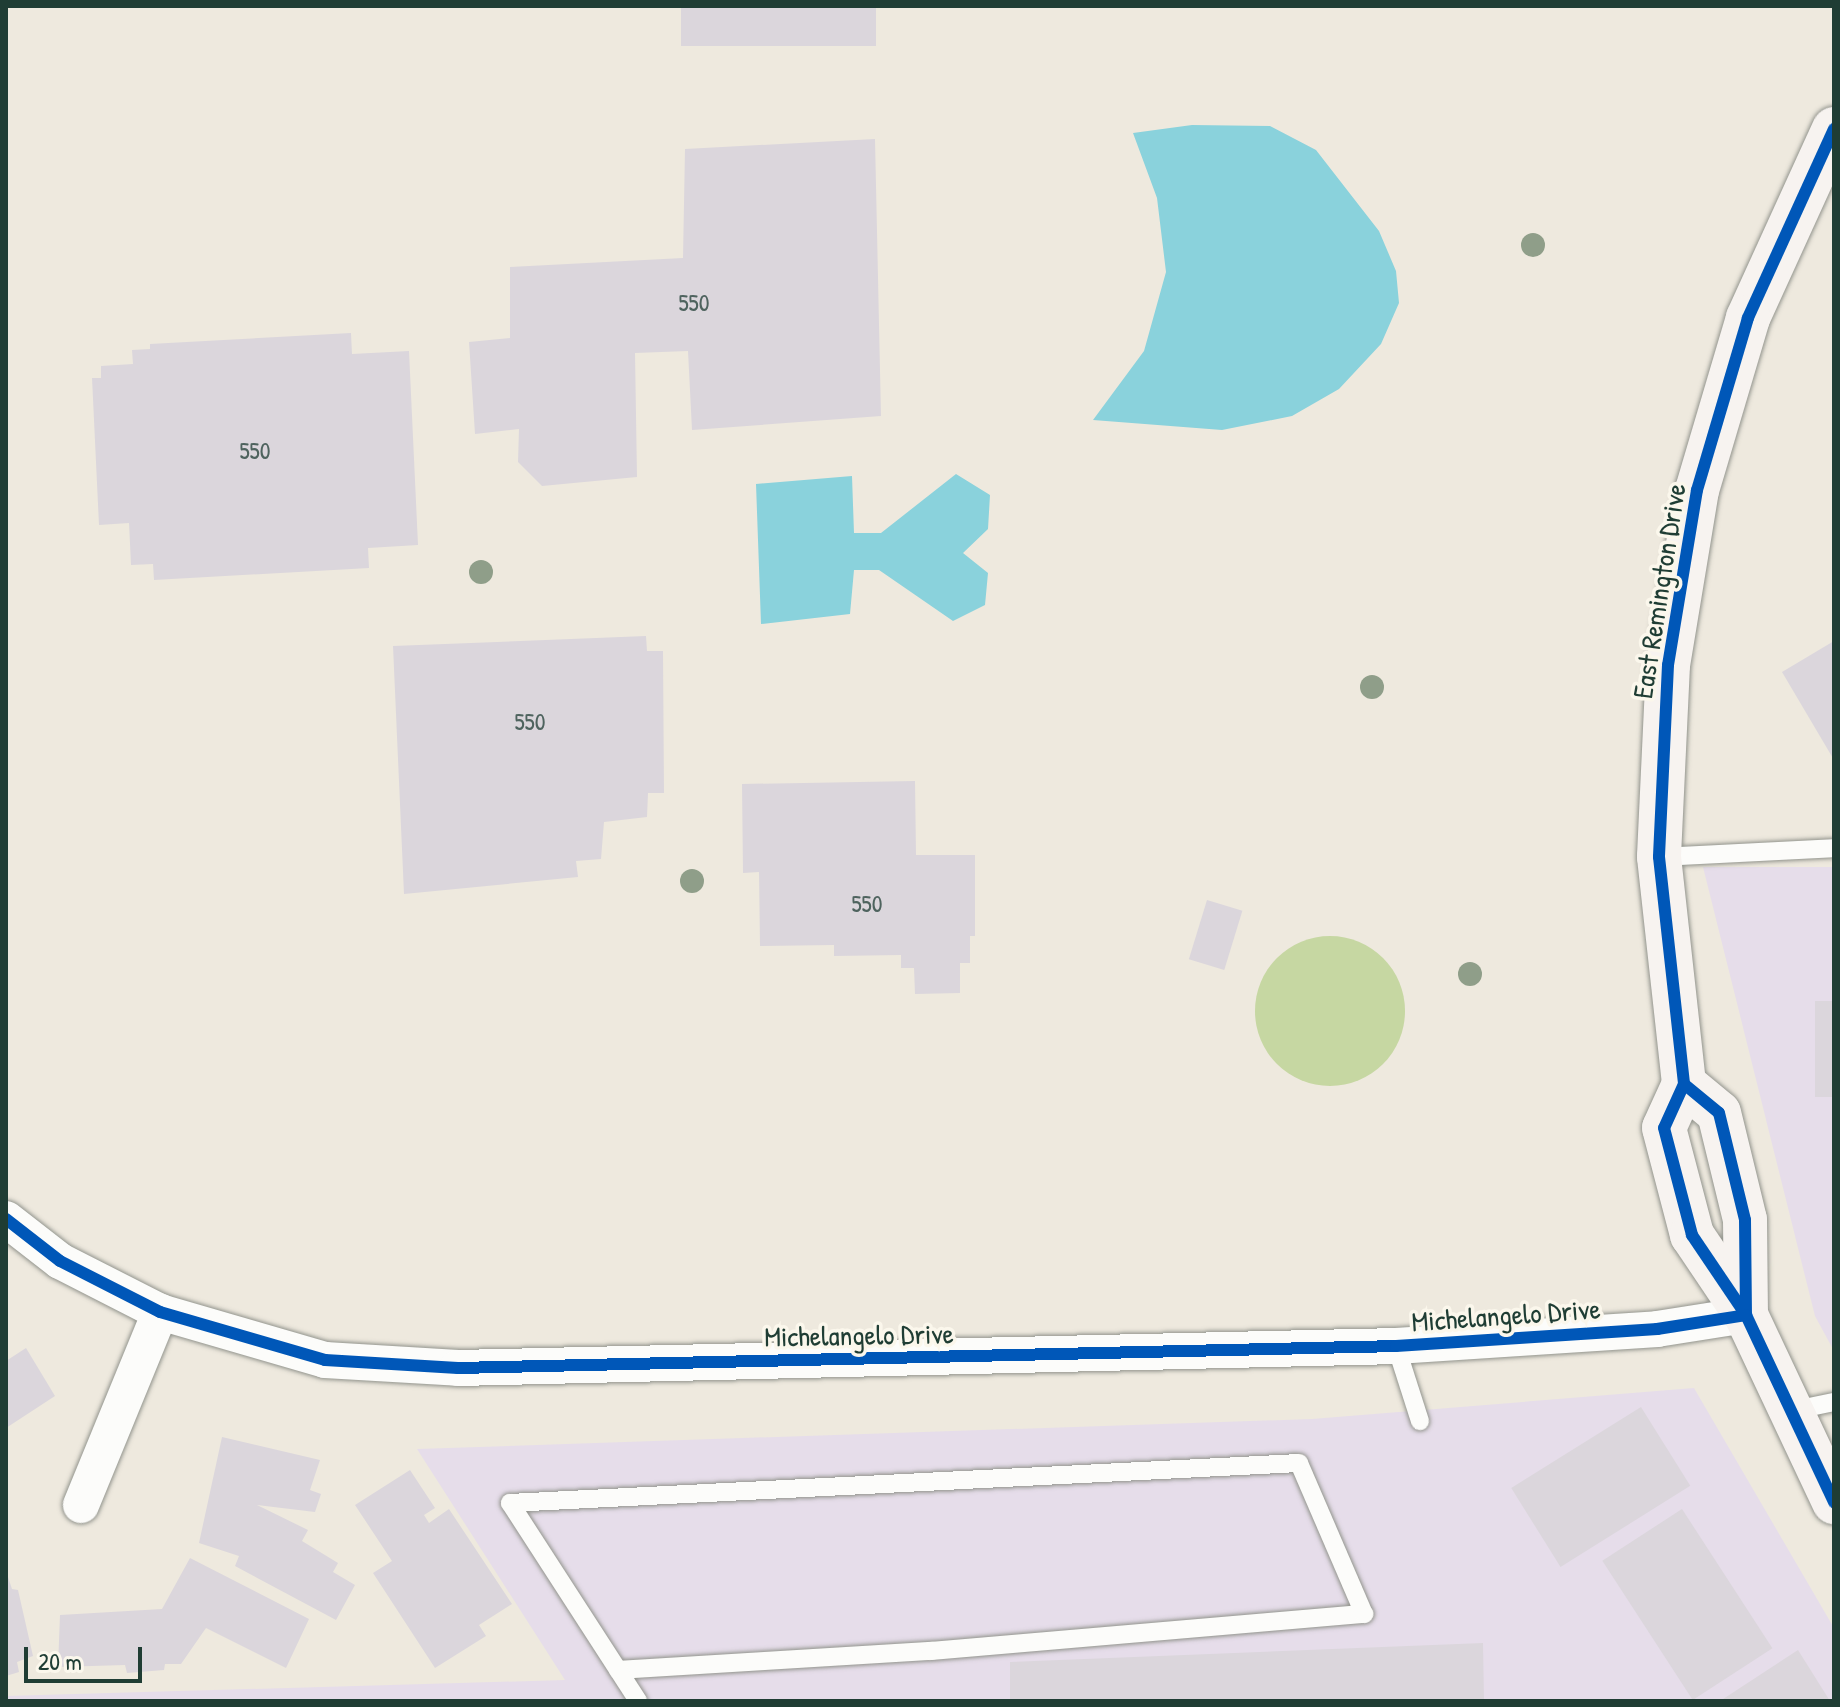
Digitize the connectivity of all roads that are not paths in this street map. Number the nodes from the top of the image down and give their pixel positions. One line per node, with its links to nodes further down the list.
1 (1834, 129): 3 (main road, East Remington Drive)
2 (1834, 848): 3 (lane)
3 (1659, 857): 4 (main road, East Remington Drive)
4 (1684, 1084): 7 (main road); 7 (main road)
5 (6, 1219): 6 (street, Michelangelo Drive)
6 (160, 1312): 8 (street, Michelangelo Drive); 13 (street)
7 (1746, 1315): 8 (street, Michelangelo Drive); 10 (main road)
8 (1396, 1346): 11 (lane)
9 (1834, 1402): 10 (lane)
10 (1787, 1411): 12 (main road)
11 (1420, 1421)
12 (1834, 1502)
13 (81, 1505)
14 (618, 1670): 14 (lane); 15 (lane)
15 (638, 1701)

